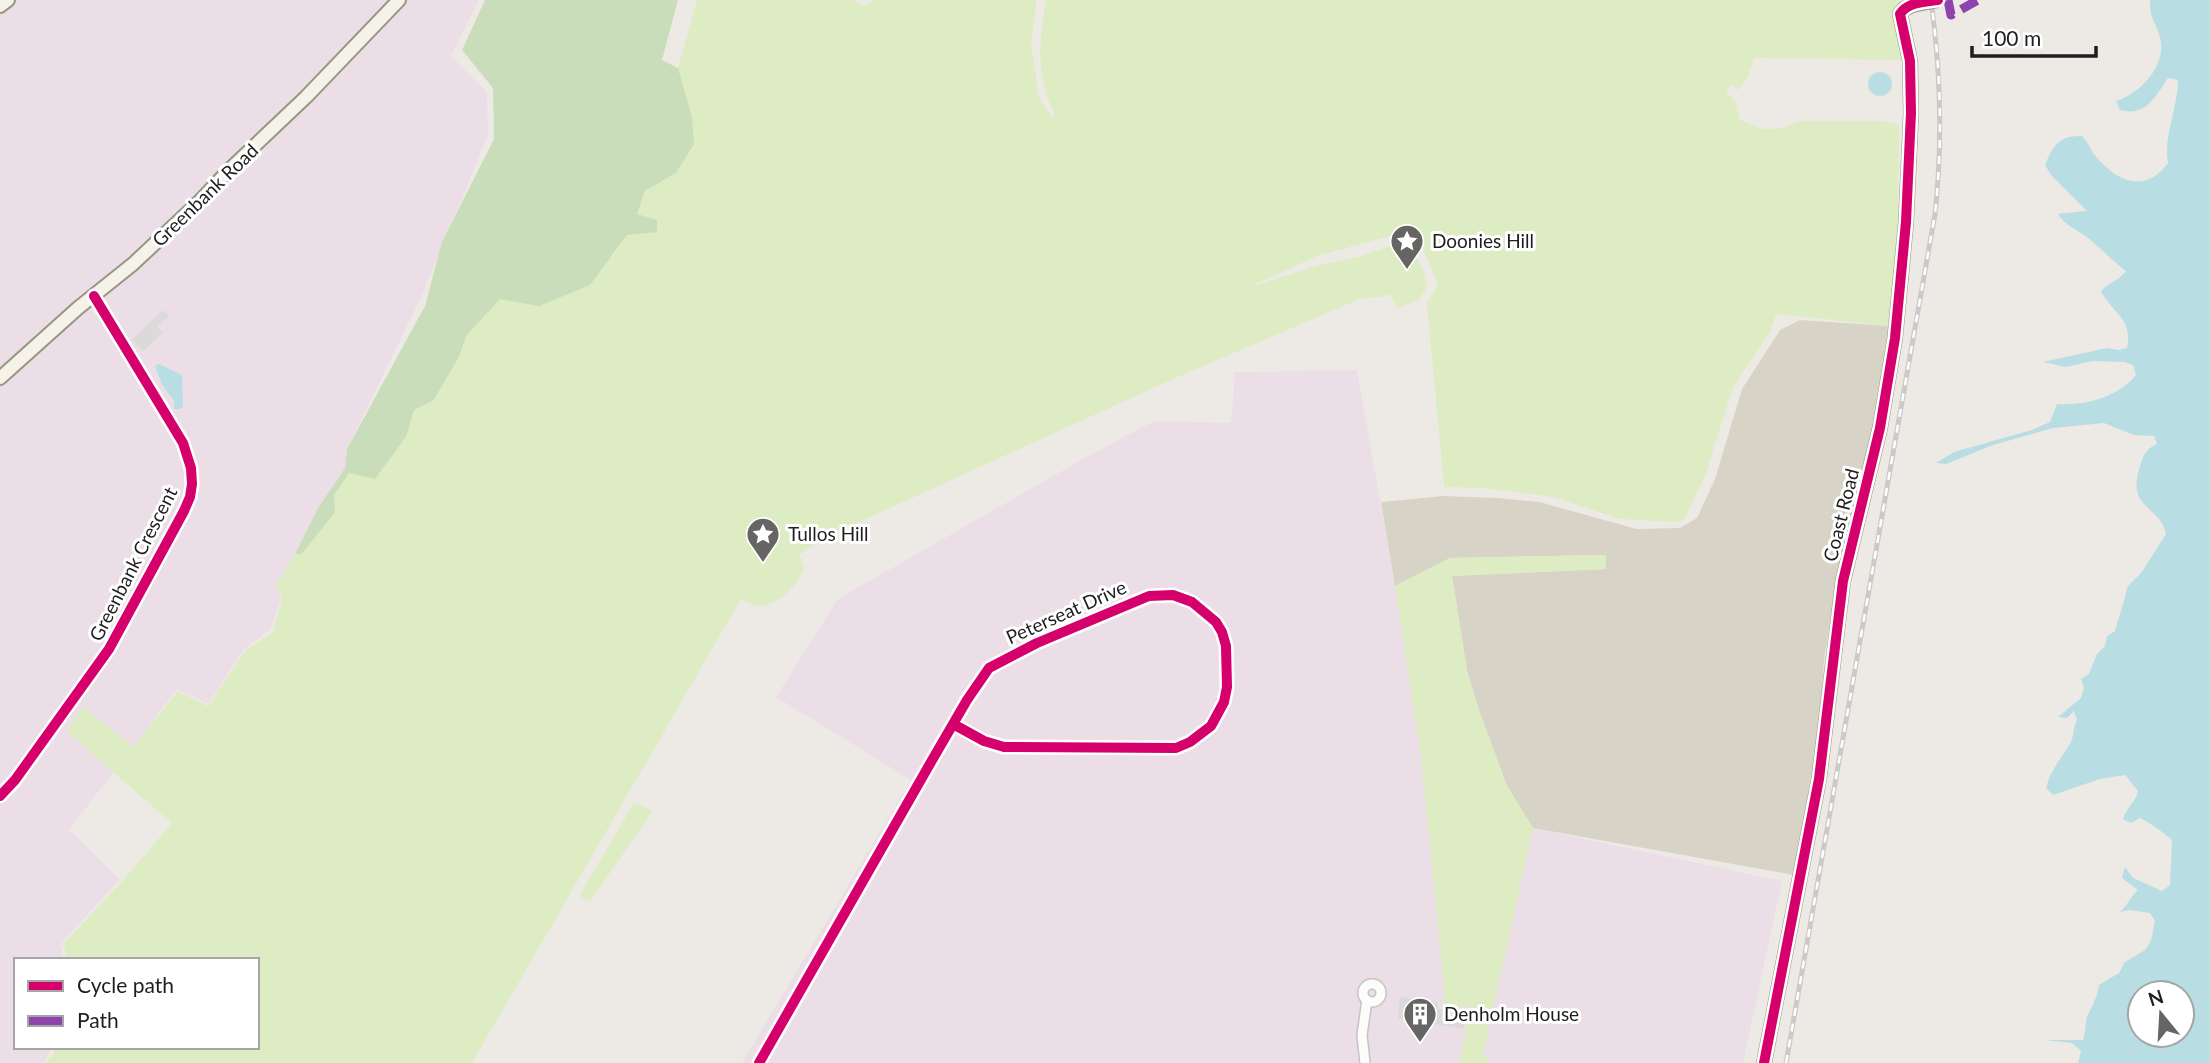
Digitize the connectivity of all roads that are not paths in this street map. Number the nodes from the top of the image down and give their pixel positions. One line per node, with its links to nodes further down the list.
1 (8, 0): 4 (street)
2 (399, 0): 5 (street, Greenbank Road)
3 (1938, 0): 12 (street, Coast Road, bridge)
4 (0, 6)
5 (94, 296): 6 (street, Greenbank Road); 8 (street, Greenbank Crescent)
6 (0, 378)
7 (953, 724): 7 (street, Peterseat Drive); 10 (street, Peterseat Drive)
8 (0, 796)
9 (1367, 1000): 11 (street)
10 (759, 1063)
11 (1365, 1063)
12 (1764, 1063)

